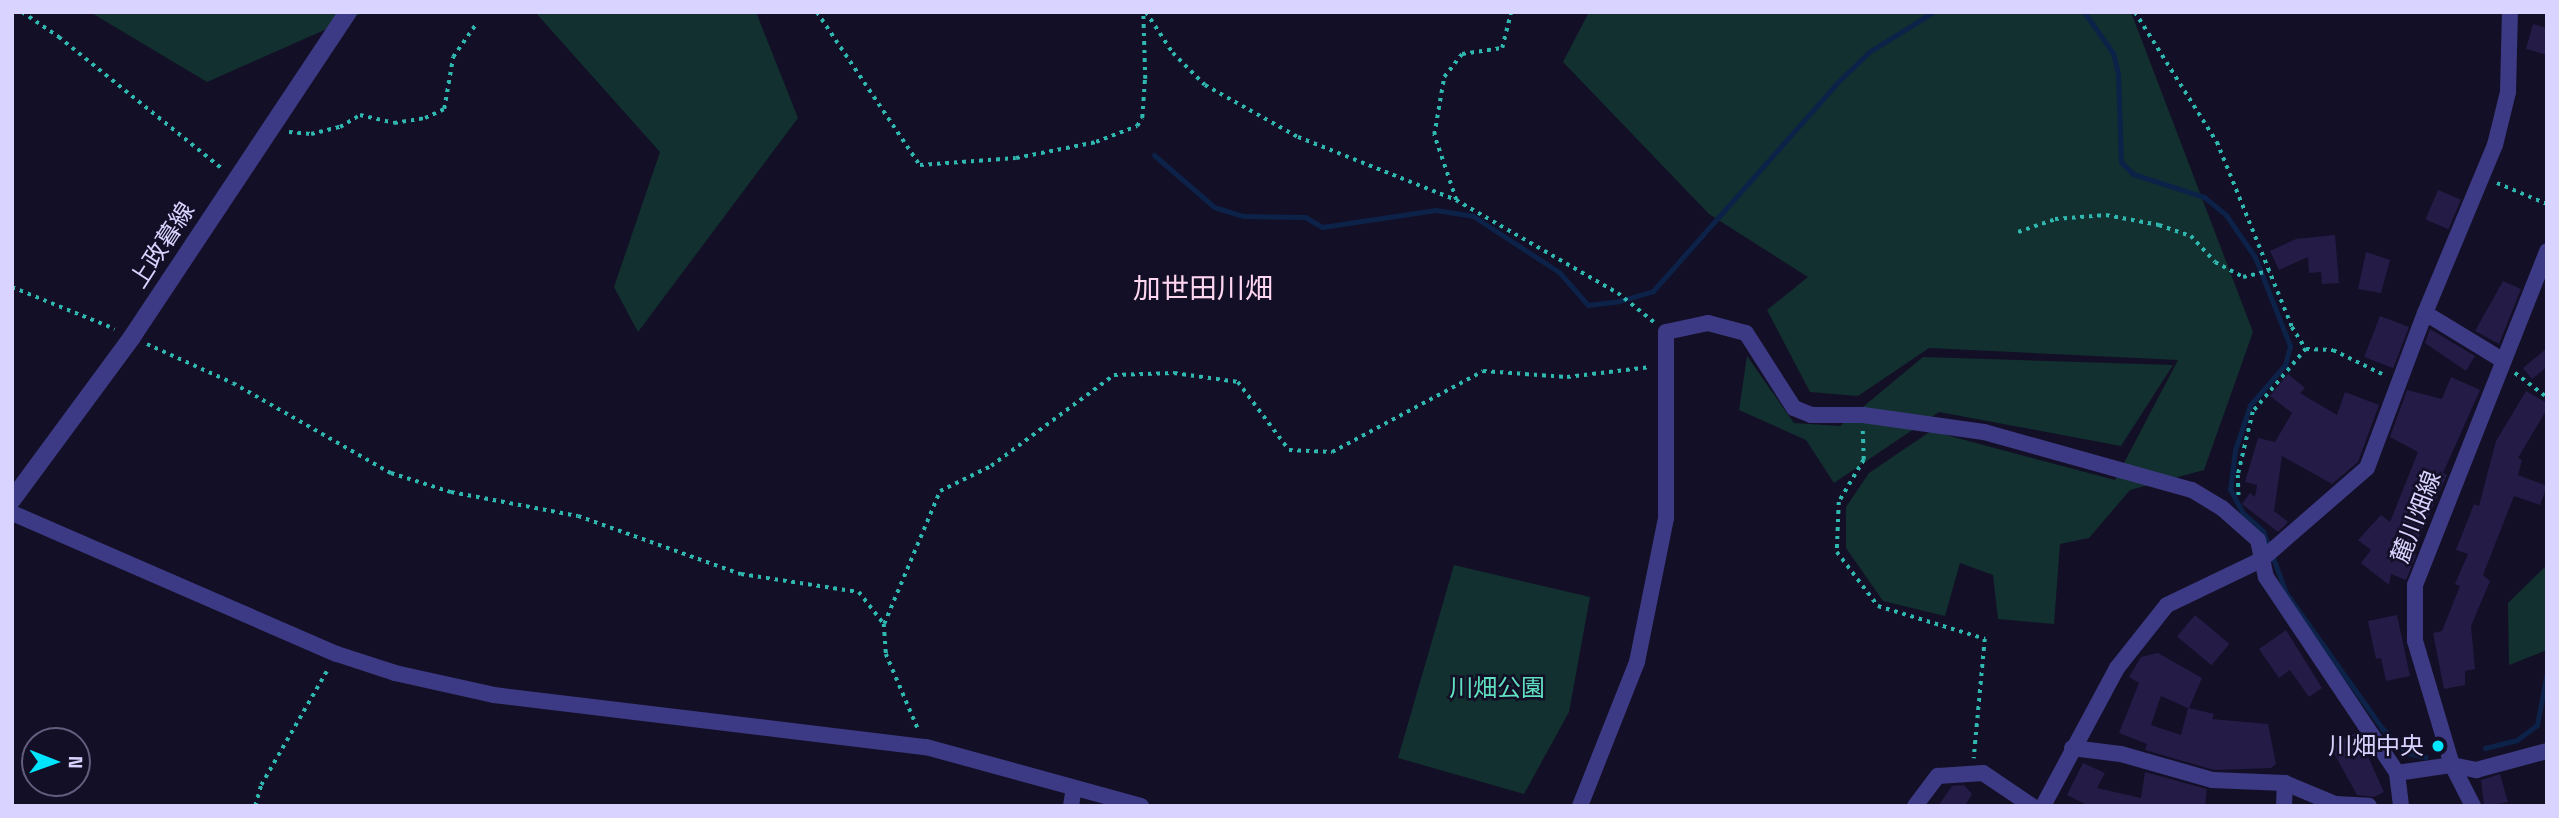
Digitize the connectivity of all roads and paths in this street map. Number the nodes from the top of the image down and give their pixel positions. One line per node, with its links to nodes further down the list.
1 (22, 12): 11 (path)
2 (348, 12): 9 (street, 上政暮線)
3 (817, 12): 4 (path)
4 (1144, 12): 12 (path)
5 (1511, 12): 12 (path)
6 (2135, 12): 16 (path)
7 (2510, 12): 10 (street)
8 (475, 25): 9 (path)
9 (270, 129): 11 (street, 上政暮線)
10 (2482, 177): 13 (path); 18 (street)
11 (235, 178): 20 (street, 上政暮線)
12 (1456, 200): 19 (path)
13 (2547, 204)
14 (2018, 232): 16 (path)
15 (2547, 251): 22 (street, 麓川畑線)
16 (2269, 271): 21 (path)
17 (12, 287): 20 (path)
18 (2425, 313): 22 (street); 24 (street)
19 (1666, 332): 23 (street); 26 (street)
20 (132, 337): 28 (street, 上政暮線); 31 (path)
21 (2306, 349): 24 (path); 27 (path)
22 (2503, 362): 25 (path); 36 (street, 麓川畑線)
23 (1666, 365): 31 (path); 44 (street)
24 (2398, 382): 30 (street)
25 (2547, 397)
26 (1863, 415): 30 (street); 38 (path)
27 (2242, 499)
28 (12, 500)
29 (12, 513): 32 (street)
30 (2261, 560): 34 (street); 37 (street)
31 (884, 624): 33 (path)
32 (337, 654): 33 (street); 41 (path)
33 (926, 747): 40 (street)
34 (2072, 748): 39 (street); 47 (street)
35 (2547, 751): 36 (street)
36 (2452, 765): 37 (street); 51 (street, 麓川畑線)
37 (2397, 773): 50 (street)
38 (1972, 774): 45 (street); 46 (street)
39 (2285, 783): 48 (street); 49 (street)
40 (1074, 788): 42 (street); 43 (street)
41 (255, 806)
42 (1071, 806)
43 (1141, 806)
44 (1580, 806)
45 (1915, 806)
46 (2032, 806)
47 (2043, 806)
48 (2284, 806)
49 (2369, 806)
50 (2401, 806)
51 (2473, 806)

